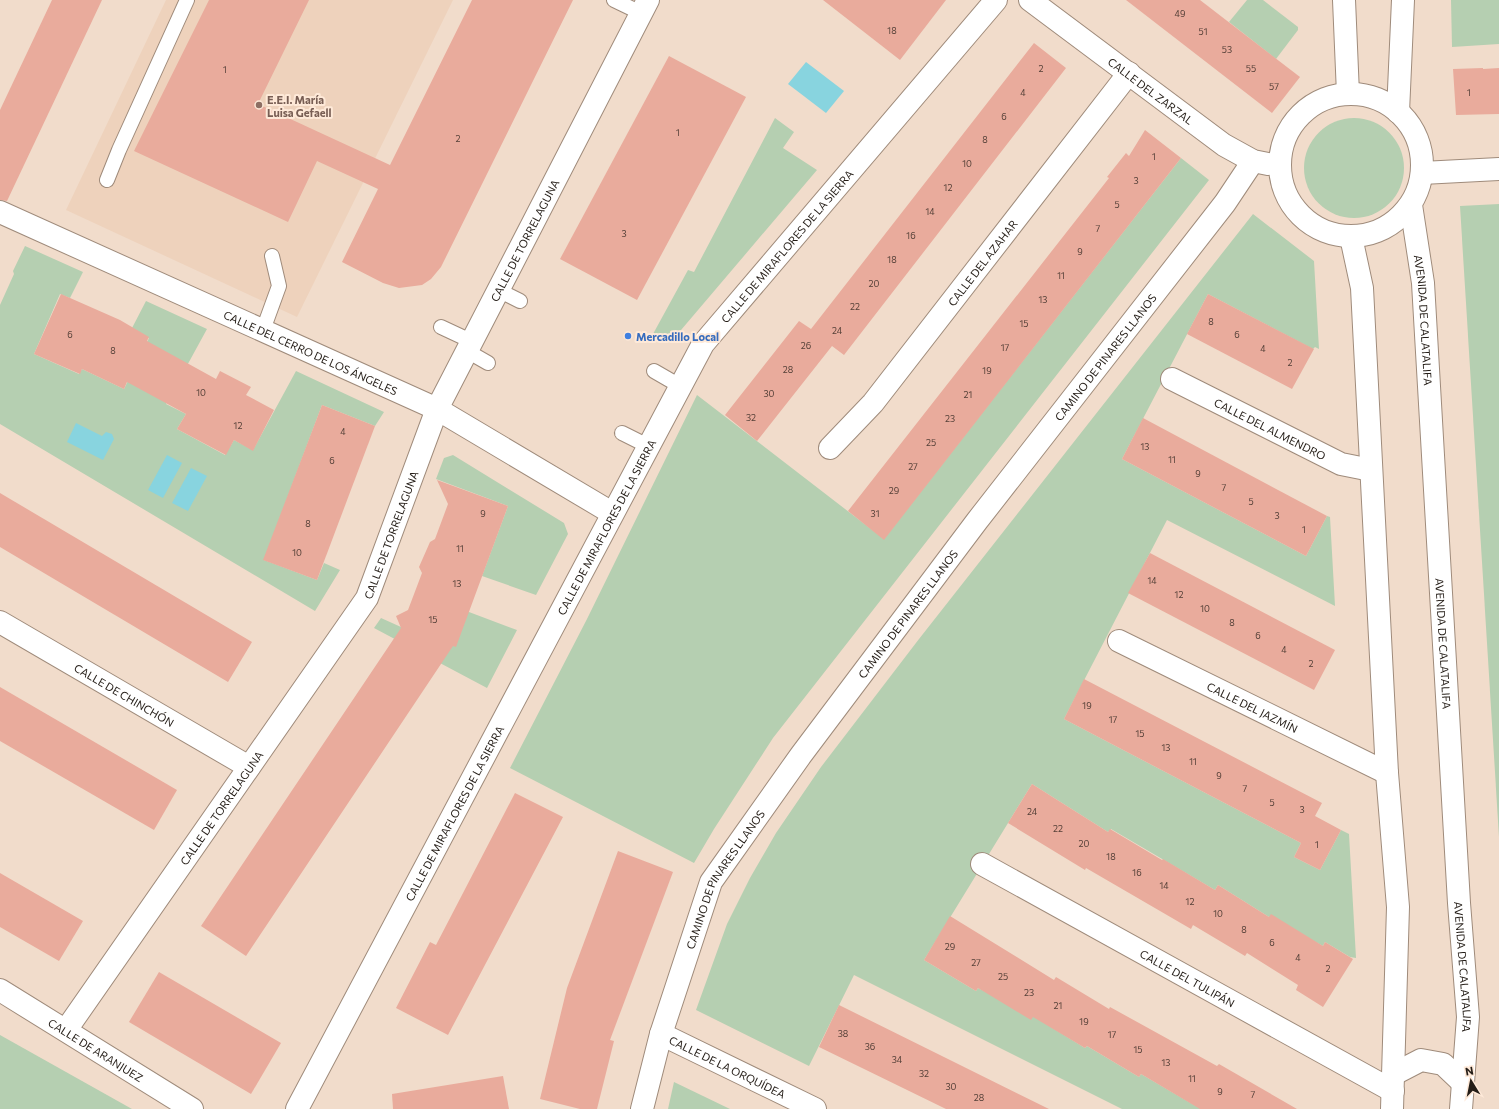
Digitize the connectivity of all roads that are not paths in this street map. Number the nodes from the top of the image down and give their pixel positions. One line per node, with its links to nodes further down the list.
1 (187, 0): 15 (lane)
2 (614, 0): 7 (lane)
3 (996, 0): 28 (street, CALLE DE MIRAFLORES DE LA SIERRA)
4 (1030, 0): 8 (street, CALLE DEL ZARZAL)
5 (1344, 0): 9 (street)
6 (1403, 0): 10 (street)
7 (645, 7): 20 (street, CALLE DE TORRELAGUNA)
8 (1129, 73): 11 (street, CALLE DEL ZARZAL); 32 (street, CALLE DEL AZAHAR)
9 (1348, 94): 10 (street); 12 (street)
10 (1398, 112): 14 (street)
11 (1253, 160): 12 (street, CALLE DEL ZARZAL); 42 (street, CAMINO DE PINARES LLANOS)
12 (1278, 167): 18 (street)
13 (1499, 168): 14 (street)
14 (1422, 173): 16 (street)
15 (107, 180)
16 (1411, 205): 18 (street); 43 (street, AVENIDA DE CALATALIFA)
17 (0, 212): 23 (street, CALLE DEL CERRO DE LOS ÁNGELES)
18 (1351, 237): 33 (street)
19 (272, 256): 23 (lane)
20 (498, 290): 21 (lane); 24 (street, CALLE DE TORRELAGUNA)
21 (520, 301)
22 (441, 327): 24 (lane)
23 (263, 330): 29 (street, CALLE DEL CERRO DE LOS ÁNGELES)
24 (469, 346): 25 (lane); 29 (street, CALLE DE TORRELAGUNA)
25 (488, 363)
26 (654, 371): 28 (lane)
27 (1172, 379): 33 (street, CALLE DEL ALMENDRO)
28 (680, 386): 31 (street, CALLE DE MIRAFLORES DE LA SIERRA)
29 (437, 409): 34 (street, CALLE DEL CERRO DE LOS ÁNGELES); 37 (street, CALLE DE TORRELAGUNA)
30 (622, 433): 31 (lane)
31 (648, 446): 34 (street, CALLE DE MIRAFLORES DE LA SIERRA)
32 (830, 448)
33 (1371, 470): 38 (street)
34 (612, 513): 46 (street, CALLE DE MIRAFLORES DE LA SIERRA)
35 (0, 622): 37 (street, CALLE DE CHINCHÓN)
36 (1119, 641): 38 (street, CALLE DEL JAZMÍN)
37 (250, 767): 41 (street, CALLE DE TORRELAGUNA)
38 (1387, 773): 44 (street)
39 (982, 864): 44 (street, CALLE DEL TULIPÁN)
40 (0, 990): 41 (street, CALLE DE ARANJUEZ)
41 (66, 1030): 45 (street, CALLE DE ARANJUEZ)
42 (661, 1034): 47 (street, CAMINO DE PINARES LLANOS); 48 (street, CALLE DE LA ORQUÍDEA)
43 (1463, 1083): 44 (street); 49 (street, AVENIDA DE CALATALIFA)
44 (1393, 1091)
45 (192, 1109)
46 (297, 1109)
47 (642, 1109)
48 (815, 1109)
49 (1461, 1109)

